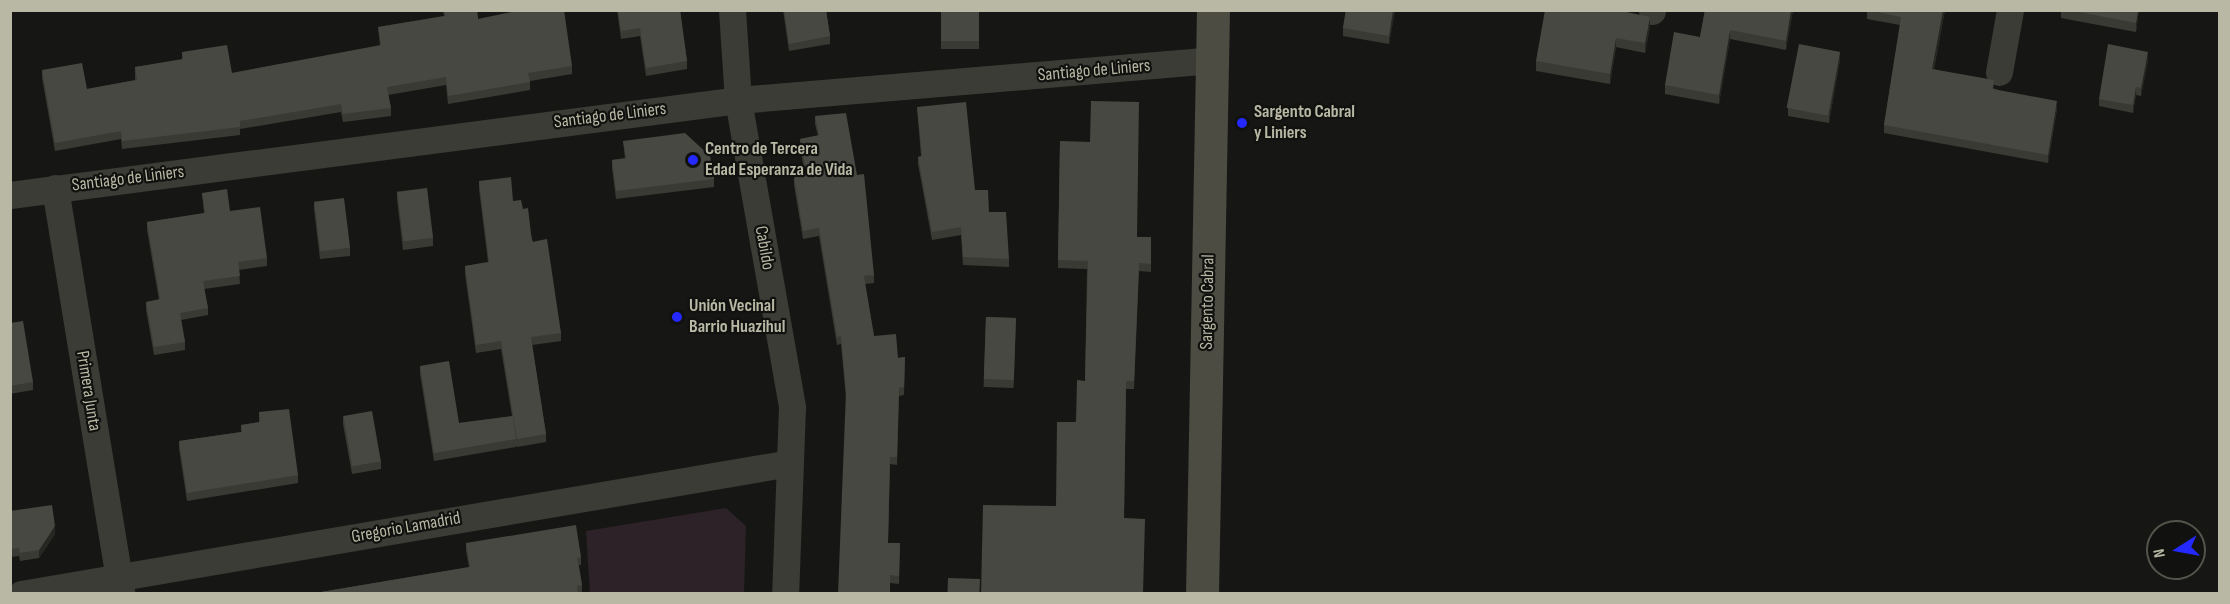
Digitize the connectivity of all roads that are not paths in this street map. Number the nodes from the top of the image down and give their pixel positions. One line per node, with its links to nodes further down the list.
1 (732, 10): 6 (street, Cabildo)
2 (1213, 10): 4 (main road, Sargento Cabral)
3 (2010, 10): 5 (street)
4 (1212, 60): 6 (street, Santiago de Liniers); 13 (main road, Sargento Cabral)
5 (1999, 72)
6 (738, 100): 7 (street, Santiago de Liniers); 9 (street, Cabildo)
7 (54, 189): 8 (street, Santiago de Liniers); 10 (street, Primera Junta)
8 (10, 195)
9 (790, 463): 10 (street, Gregorio Lamadrid); 12 (street, Cabildo)
10 (120, 585): 11 (street, Gregorio Lamadrid)
11 (21, 594)
12 (785, 594)
13 (1202, 594)

